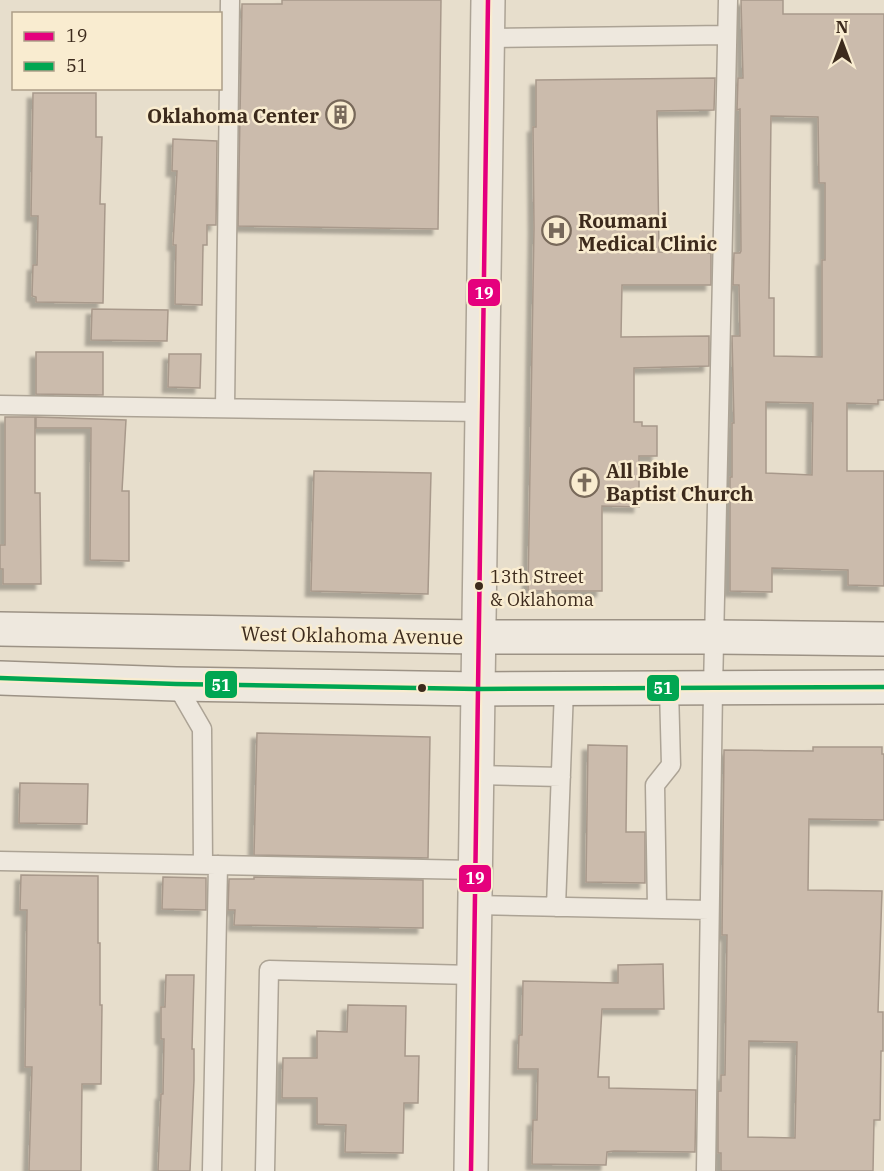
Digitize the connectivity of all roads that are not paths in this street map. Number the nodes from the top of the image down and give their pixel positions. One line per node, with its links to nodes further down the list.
1 (230, 0): 7 (lane)
2 (488, 0): 5 (main road)
3 (728, 0): 4 (lane)
4 (727, 35): 5 (lane); 11 (lane)
5 (488, 38): 8 (main road)
6 (0, 405): 7 (lane)
7 (225, 408): 8 (lane)
8 (482, 412): 10 (main road)
9 (0, 629): 10 (main road, West Oklahoma Avenue)
10 (478, 637): 11 (main road, West Oklahoma Avenue); 16 (main road)
11 (714, 637): 12 (main road, West Oklahoma Avenue); 19 (lane)
12 (884, 639)
13 (0, 678): 14 (main road)
14 (176, 684): 16 (main road); 23 (lane)
15 (884, 687): 19 (main road)
16 (477, 689): 17 (main road); 20 (main road)
17 (564, 689): 18 (main road); 21 (lane)
18 (669, 689): 19 (main road); 27 (lane)
19 (712, 689): 28 (lane)
20 (476, 775): 21 (lane); 24 (main road)
21 (561, 777): 26 (lane)
22 (0, 861): 23 (lane)
23 (211, 865): 24 (lane); 30 (lane)
24 (475, 870): 25 (main road)
25 (474, 905): 26 (lane); 29 (main road)
26 (556, 907): 27 (lane)
27 (657, 909): 28 (lane)
28 (710, 910): 33 (lane)
29 (473, 975): 31 (lane); 32 (main road)
30 (212, 1171)
31 (265, 1171)
32 (471, 1171)
33 (706, 1171)

